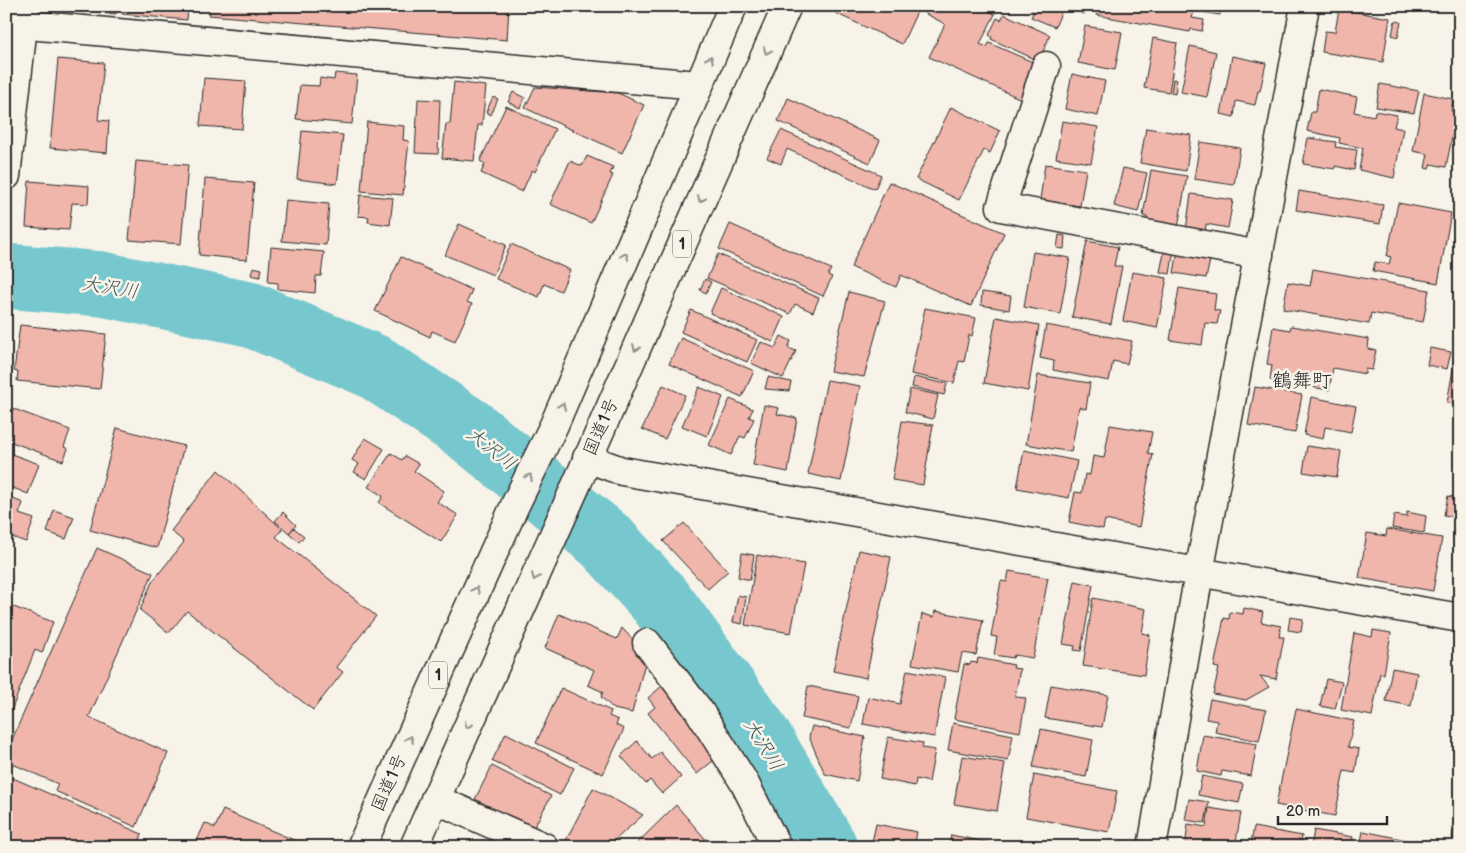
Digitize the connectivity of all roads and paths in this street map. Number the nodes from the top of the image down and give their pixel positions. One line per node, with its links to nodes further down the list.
1 (733, 6): 6 (main road, 国道1号 / 1, one-way to 1)
2 (787, 6): 9 (main road, 国道1号 / 1, one-way to 9)
3 (1306, 6): 8 (main road)
4 (19, 18): 6 (main road); 7 (main road)
5 (1046, 66): 8 (main road)
6 (698, 85): 14 (main road, 国道1号 / 1, one-way to 6)
7 (6, 176)
8 (1259, 254): 10 (main road)
9 (582, 470): 10 (main road); 13 (main road, 国道1号 / 1, one-way to 13)
10 (1199, 573): 11 (main road); 18 (main road)
11 (1460, 618)
12 (647, 643): 17 (main road)
13 (435, 799): 15 (main road, 国道1号 / 1); 16 (main road)
14 (361, 847)
15 (414, 847)
16 (544, 847)
17 (777, 847)
18 (1152, 847)

